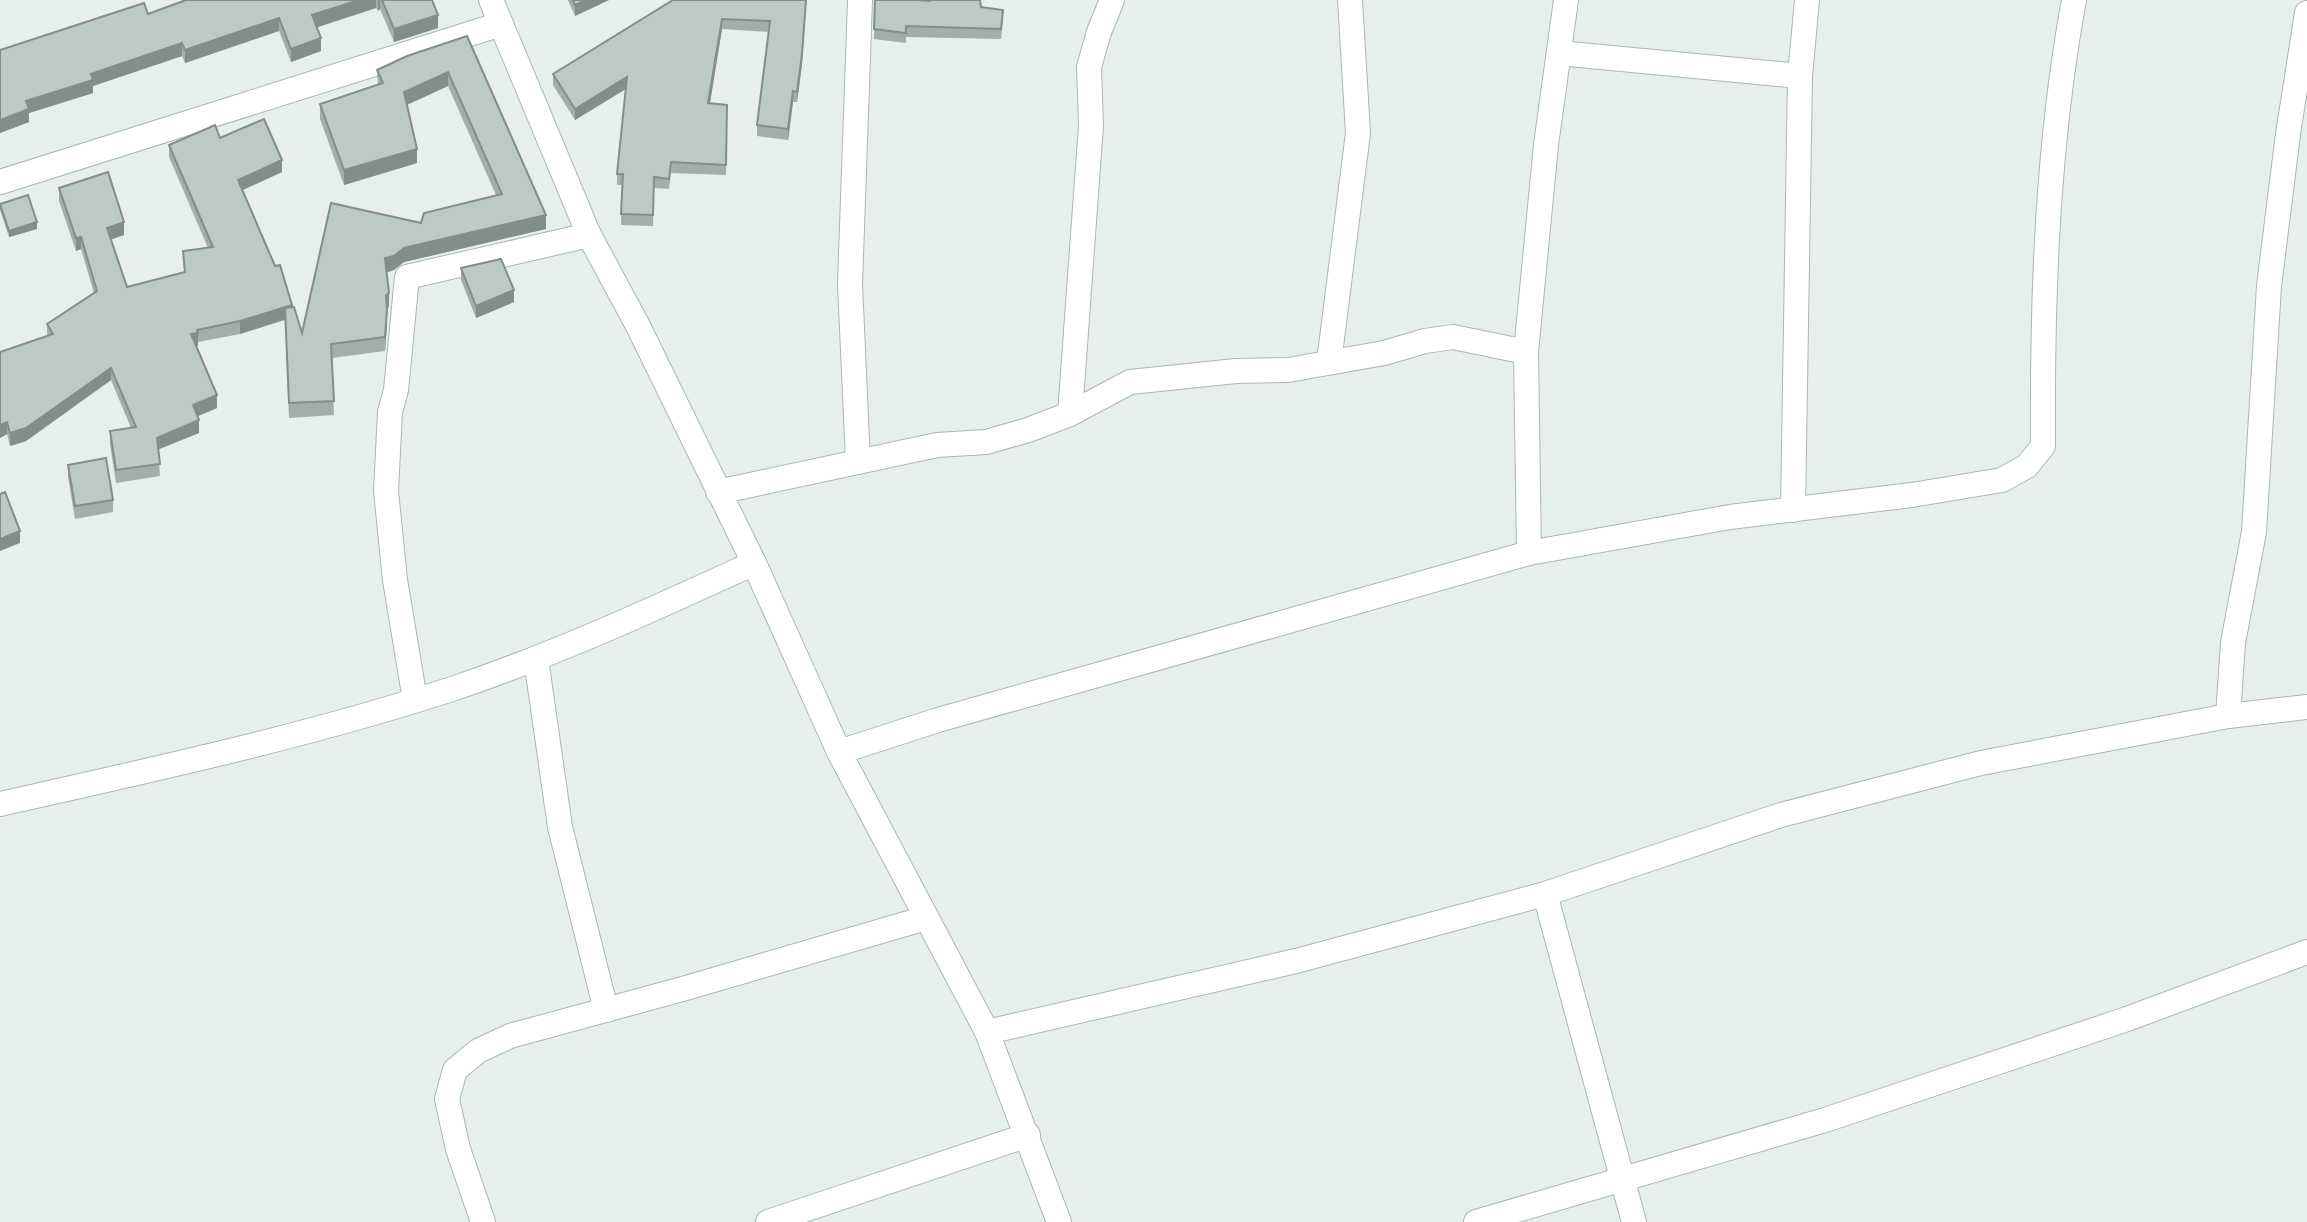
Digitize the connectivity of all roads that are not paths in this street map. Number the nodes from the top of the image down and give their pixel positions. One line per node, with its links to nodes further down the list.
1 (491, 0): 9 (street)
2 (860, 0): 17 (street)
3 (1112, 0): 16 (street)
4 (1350, 0): 15 (street)
5 (1566, 0): 10 (street)
6 (1807, 0): 11 (street)
7 (2074, 0): 19 (street)
8 (2307, 13): 25 (street)
9 (501, 24): 12 (street); 13 (street)
10 (1559, 53): 11 (street); 14 (street)
11 (1800, 76): 19 (street)
12 (0, 182)
13 (589, 235): 18 (street); 23 (street)
14 (1526, 352): 15 (street); 20 (street)
15 (1329, 362): 16 (street)
16 (1070, 414): 17 (street)
17 (858, 462): 18 (street)
18 (718, 492): 21 (street)
19 (1793, 510): 20 (street)
20 (1529, 553): 26 (street)
21 (754, 563): 22 (street); 26 (street)
22 (536, 659): 23 (street); 31 (street)
23 (415, 700): 27 (street)
24 (2307, 707): 25 (street)
25 (2228, 716): 28 (street)
26 (839, 752): 29 (street)
27 (0, 804)
28 (1545, 894): 32 (street); 34 (street)
29 (926, 918): 31 (street); 32 (street)
30 (2307, 952): 34 (street)
31 (606, 1010): 35 (street)
32 (987, 1032): 33 (street)
33 (1028, 1135): 36 (street); 37 (street)
34 (1623, 1179): 38 (street); 39 (street)
35 (483, 1222)
36 (768, 1222)
37 (1059, 1222)
38 (1476, 1222)
39 (1634, 1222)

